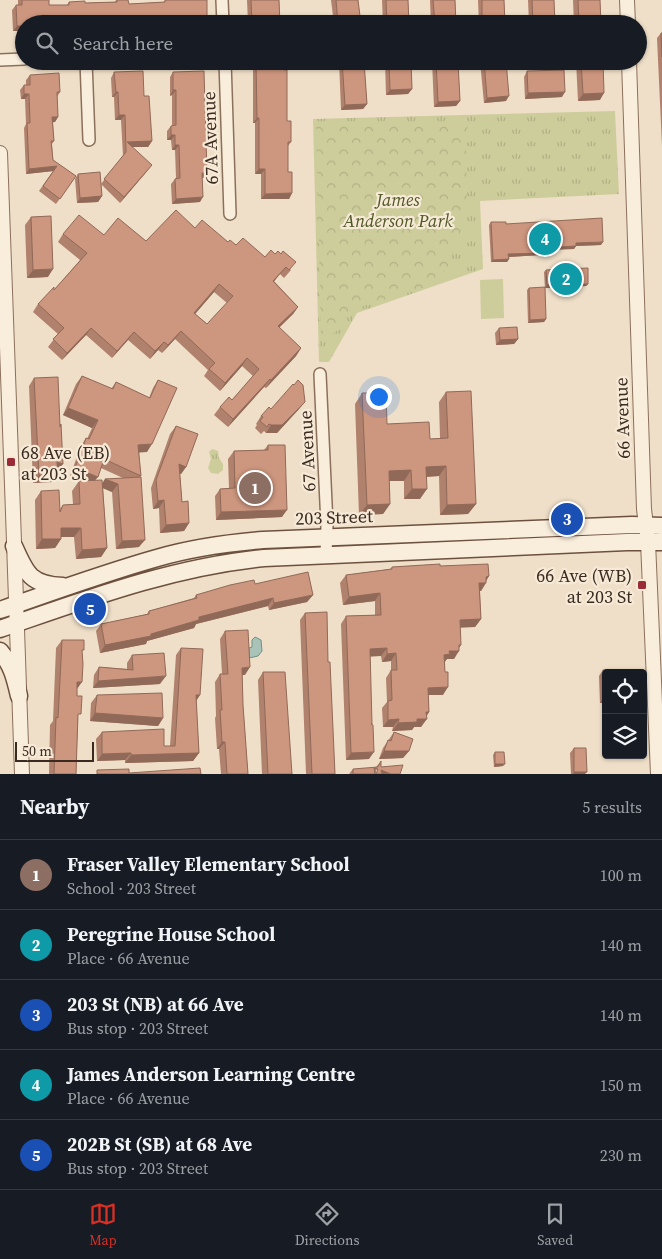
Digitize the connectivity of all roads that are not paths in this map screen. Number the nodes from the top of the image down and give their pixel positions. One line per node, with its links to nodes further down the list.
1 (222, 0): 3 (street)
2 (627, 0): 4 (street)
3 (223, 15)
4 (628, 15)
5 (15, 59): 6 (street)
6 (0, 60)
7 (86, 70): 10 (street)
8 (225, 70): 12 (street, 67A Avenue)
9 (629, 70): 15 (street, 66 Avenue)
10 (90, 140)
11 (0, 153): 13 (street)
12 (230, 214)
13 (2, 238): 18 (street)
14 (320, 374): 16 (street, 67 Avenue)
15 (654, 526): 16 (main road, 203 Street); 17 (street, 66 Avenue)
16 (328, 538): 19 (street, 67 Avenue); 20 (main road, 203 Street)
17 (655, 542): 19 (main road); 28 (street, 66 Avenue)
18 (14, 546): 20 (main road); 21 (street)
19 (326, 556): 23 (main road)
20 (67, 586): 21 (main road, 203 Street)
21 (16, 604): 22 (main road, 203 Street); 23 (street)
22 (0, 610)
23 (16, 623): 24 (main road); 26 (street)
24 (0, 629)
25 (0, 651): 26 (main road)
26 (19, 696): 27 (street)
27 (22, 774)
28 (658, 774)

